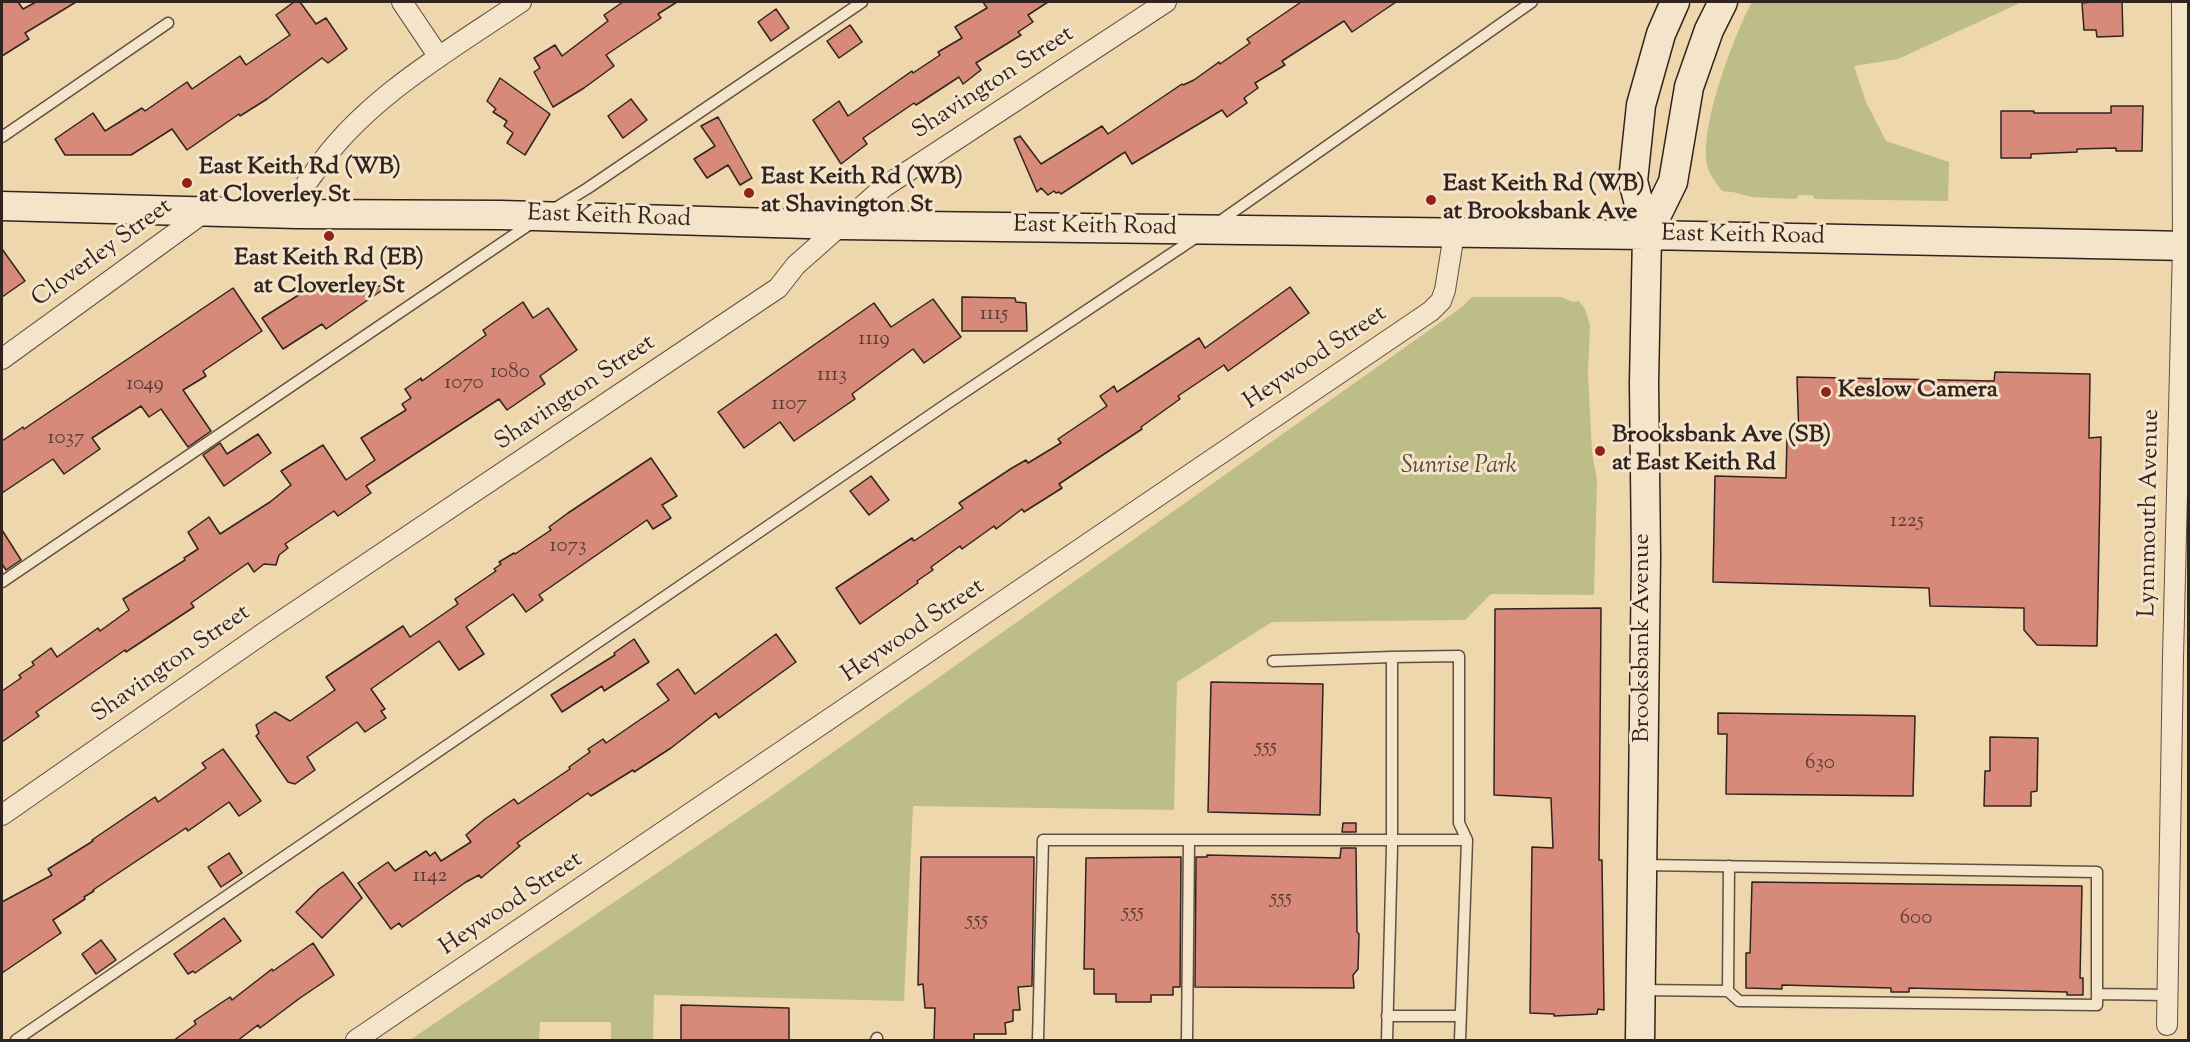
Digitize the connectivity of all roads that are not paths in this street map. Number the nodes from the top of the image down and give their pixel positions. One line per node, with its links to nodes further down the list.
1 (402, 2): 10 (street)
2 (521, 2): 10 (street)
3 (862, 2): 15 (lane)
4 (1166, 2): 16 (street, Shavington Street)
5 (1532, 2): 17 (lane)
6 (1675, 2): 19 (main road)
7 (1723, 2): 19 (main road)
8 (2182, 2): 20 (street, Lynnmouth Avenue)
9 (168, 23): 11 (lane)
10 (439, 57): 14 (street)
11 (2, 137)
12 (2, 206): 13 (main road, East Keith Road)
13 (206, 212): 14 (main road, East Keith Road); 21 (street, Cloverley Street)
14 (297, 214): 15 (main road, East Keith Road)
15 (542, 216): 16 (main road, East Keith Road); 22 (lane)
16 (841, 225): 17 (main road, East Keith Road); 26 (street, Shavington Street)
17 (1207, 230): 18 (main road, East Keith Road); 39 (lane)
18 (1454, 234): 19 (main road, East Keith Road); 40 (street, Heywood Street)
19 (1647, 235): 20 (main road, East Keith Road); 30 (main road, Brooksbank Avenue)
20 (2186, 246): 23 (street, Lynnmouth Avenue)
21 (2, 359)
22 (2, 582)
23 (2182, 590): 35 (street, Lynnmouth Avenue)
24 (1392, 657): 25 (lane); 28 (lane); 29 (lane)
25 (1273, 661)
26 (2, 814)
27 (1190, 840): 28 (lane); 41 (lane); 42 (lane)
28 (1392, 840): 29 (lane); 36 (lane)
29 (1467, 840): 37 (lane)
30 (1642, 865): 31 (lane); 32 (main road, Brooksbank Avenue)
31 (1729, 866): 33 (lane); 34 (lane)
32 (1641, 990): 33 (lane); 45 (main road, Brooksbank Avenue)
33 (1728, 991): 34 (lane)
34 (2097, 994): 35 (lane)
35 (2168, 995): 38 (street, Lynnmouth Avenue)
36 (1387, 1016): 37 (lane); 43 (lane)
37 (1461, 1016): 44 (lane)
38 (2167, 1025)
39 (16, 1041)
40 (356, 1041)
41 (1038, 1041)
42 (1187, 1041)
43 (1387, 1041)
44 (1460, 1041)
45 (1640, 1041)

